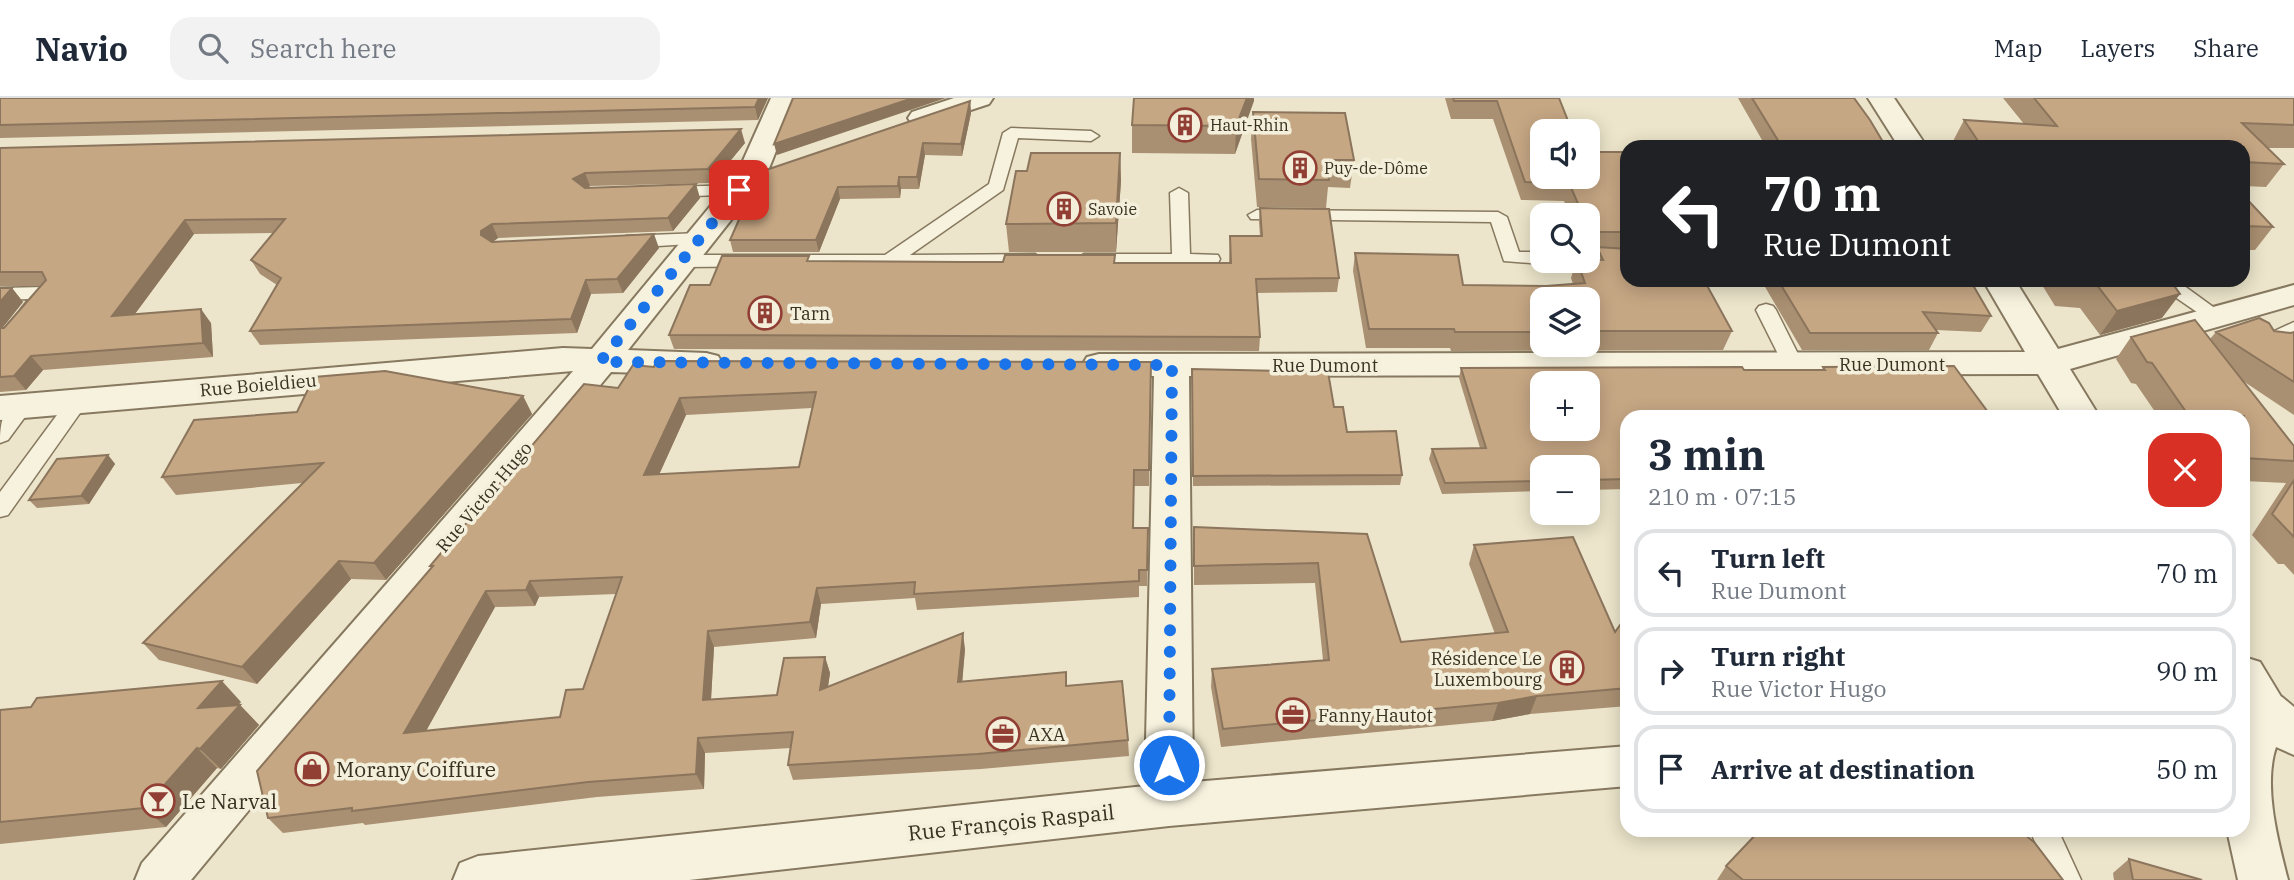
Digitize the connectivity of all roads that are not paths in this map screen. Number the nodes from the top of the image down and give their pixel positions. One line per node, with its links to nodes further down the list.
1 (980, 98): 3 (street)
2 (1881, 98): 6 (street)
3 (891, 128)
4 (770, 131): 7 (street, Rue Victor Hugo)
5 (1091, 136): 17 (lane)
6 (1908, 140)
7 (745, 183): 8 (lane); 12 (street, Rue Victor Hugo)
8 (658, 192)
9 (1179, 192): 18 (lane)
10 (1257, 215): 13 (lane)
11 (606, 243): 12 (lane)
12 (691, 250): 17 (lane); 27 (street, Rue Victor Hugo)
13 (1530, 258)
14 (1600, 258): 16 (lane)
15 (1211, 259): 18 (lane)
16 (1620, 259)
17 (890, 260): 18 (lane)
18 (1181, 260)
19 (2003, 287): 28 (street)
20 (2173, 287): 24 (lane)
21 (0, 294): 25 (lane)
22 (2291, 307): 24 (street, Rue Dumont); 26 (lane)
23 (1766, 310): 30 (lane)
24 (2217, 317): 28 (street, Rue Dumont)
25 (16, 327)
26 (2264, 344)
27 (600, 362): 29 (street); 33 (street, Rue Boieldieu); 44 (street, Rue Victor Hugo)
28 (2050, 363): 30 (street, Rue Dumont); 35 (street)
29 (732, 364)
30 (1793, 364): 32 (street, Rue Dumont)
31 (1062, 365): 32 (street, Rue Dumont)
32 (1172, 365): 41 (street)
33 (78, 401): 34 (street, Rue Boieldieu); 37 (lane)
34 (11, 407): 36 (lane)
35 (2077, 410)
36 (0, 435)
37 (0, 509)
38 (2273, 707): 39 (street)
39 (2250, 758)
40 (1620, 767): 41 (street, Rue François Raspail)
41 (1169, 805): 45 (street, Rue François Raspail)
42 (2250, 809): 47 (street)
43 (2047, 837): 46 (lane)
44 (160, 880)
45 (478, 880)
46 (2066, 880)
47 (2263, 880)

